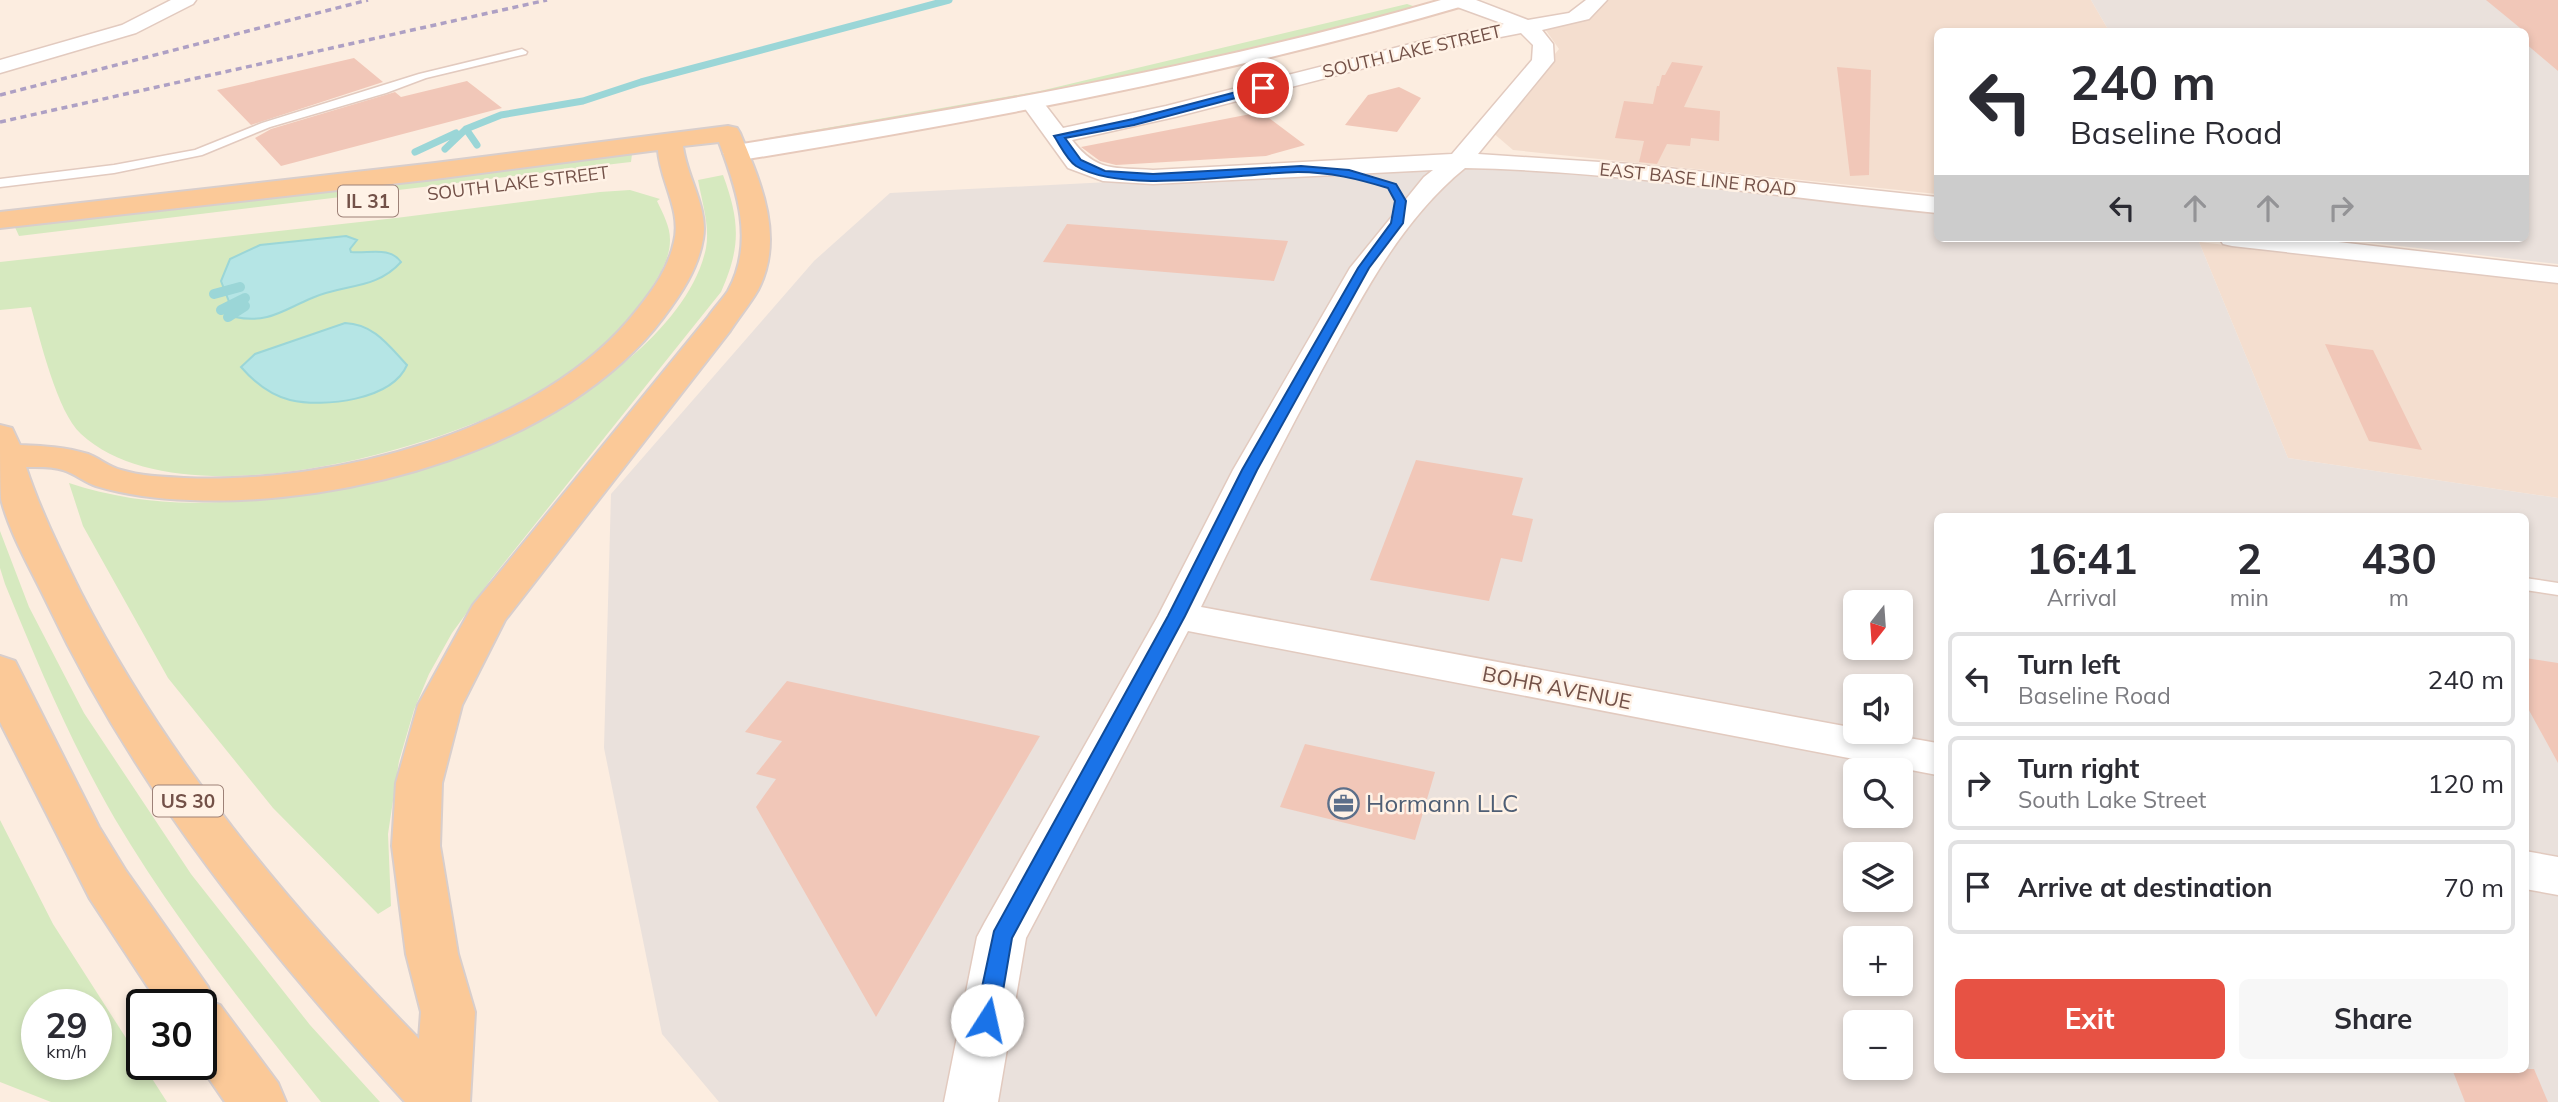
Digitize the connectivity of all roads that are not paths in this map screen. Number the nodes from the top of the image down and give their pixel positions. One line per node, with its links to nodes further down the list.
1 (186, 0): 7 (street)
2 (1399, 0): 10 (main road, SOUTH LAKE STREET / IL 31)
3 (1459, 0): 5 (street); 8 (main road, IL 31)
4 (1597, 0): 5 (street, SOUTH LAKE STREET)
5 (1522, 25): 9 (street, SOUTH LAKE STREET); 12 (street)
6 (522, 52): 14 (lane)
7 (0, 67)
8 (1032, 103): 9 (street); 10 (main road, SOUTH LAKE STREET / IL 31)
9 (1059, 136): 13 (street)
10 (732, 143): 11 (main road, SOUTH LAKE STREET / IL 31); 32 (main road)
11 (671, 152): 17 (main road, SOUTH LAKE STREET / IL 31); 19 (main road, SOUTH LAKE STREET / IL 31); 21 (main road)
12 (1459, 161): 13 (street, EAST BASE LINE ROAD); 15 (street); 16 (street, EAST BASE LINE ROAD)
13 (1301, 169): 15 (street)
14 (0, 183)
15 (1395, 201): 24 (street)
16 (1934, 205)
17 (0, 220)
18 (2267, 242): 20 (street)
19 (0, 245)
20 (2558, 275)
21 (2, 445): 32 (main road, US 30)
22 (2529, 585): 23 (lane)
23 (2558, 589)
24 (1177, 616): 26 (street, BOHR AVENUE); 33 (street)
25 (0, 671): 29 (main road)
26 (1934, 758)
27 (2529, 871): 28 (street)
28 (2558, 876)
29 (179, 989)
30 (217, 1044): 31 (main road)
31 (258, 1102)
32 (442, 1102)
33 (971, 1102)

